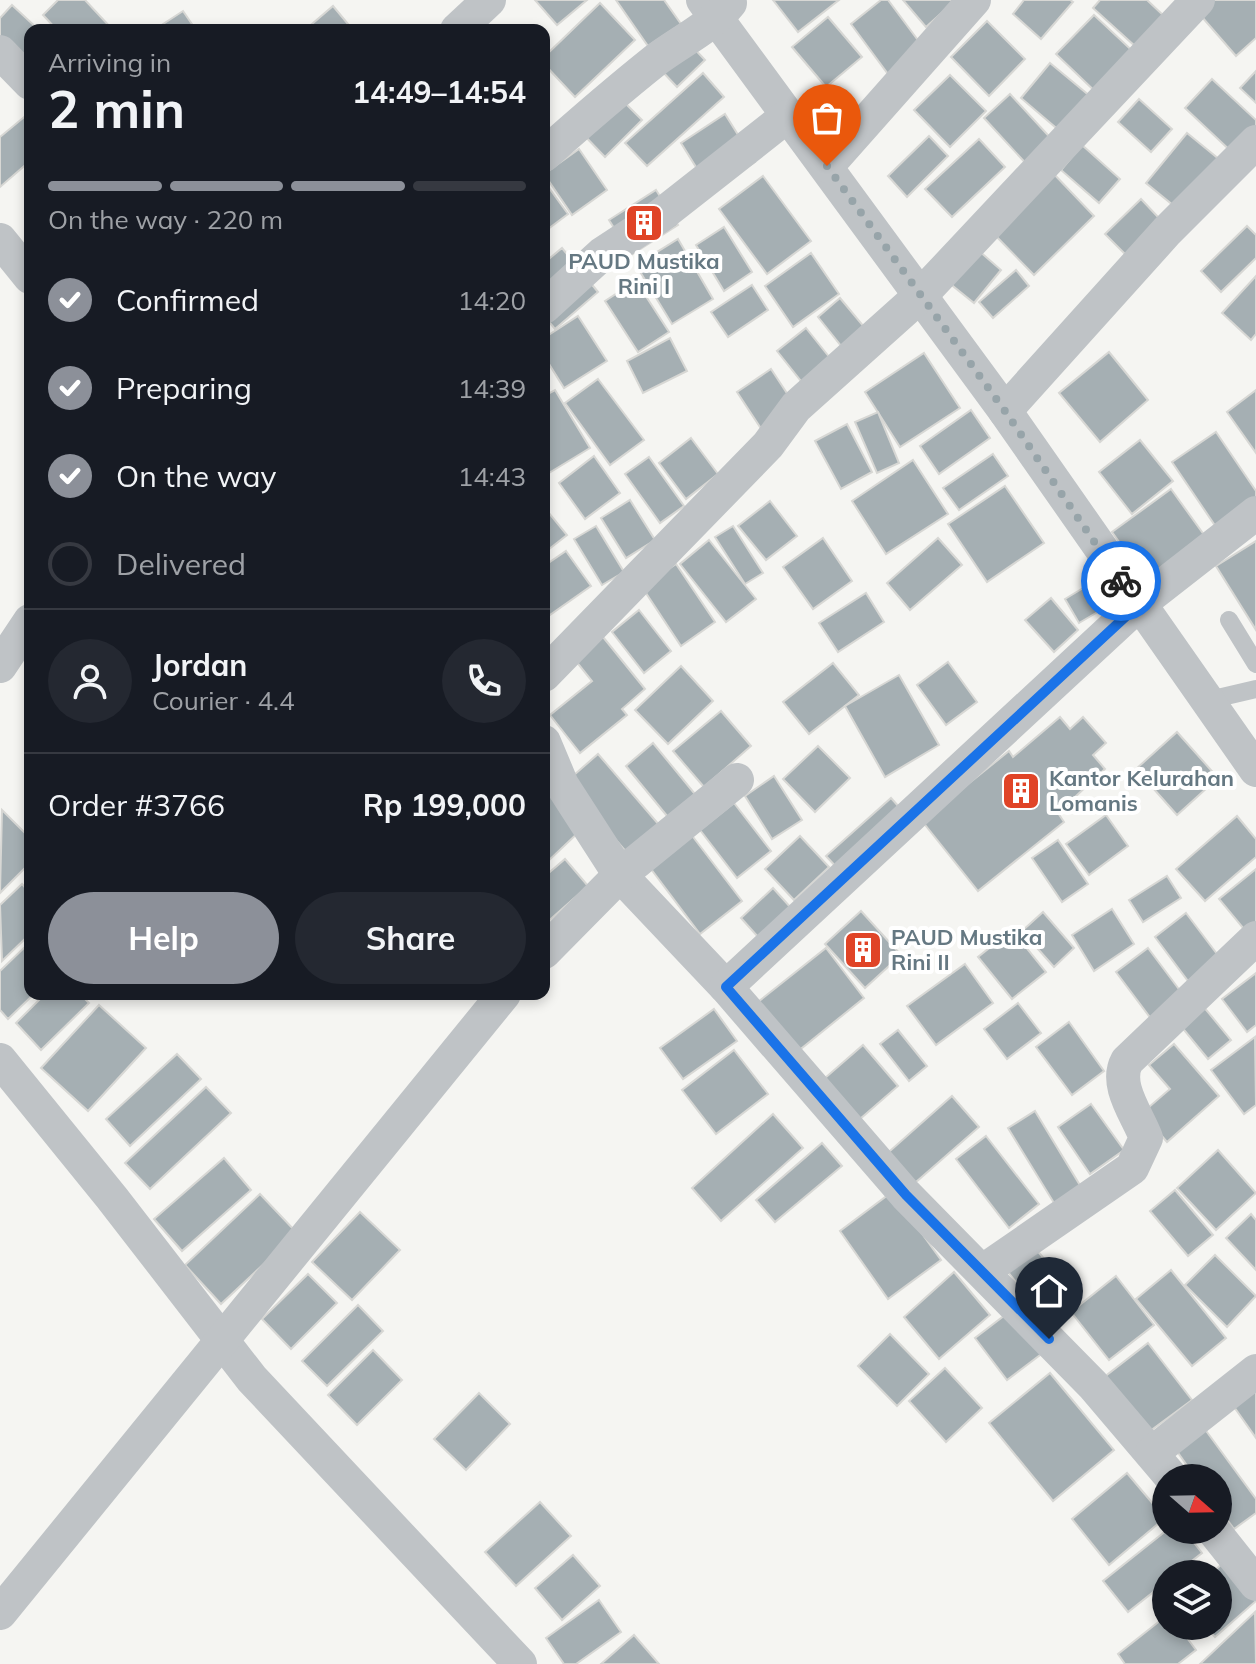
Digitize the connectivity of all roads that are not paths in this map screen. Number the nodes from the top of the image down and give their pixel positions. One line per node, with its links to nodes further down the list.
1 (489, 0): 5 (street)
2 (974, 0): 11 (street)
3 (1198, 0): 14 (street)
4 (718, 6): 8 (street); 10 (street)
5 (463, 24)
6 (0, 52): 7 (street)
7 (24, 77)
8 (786, 117): 11 (street); 15 (street)
9 (1256, 142): 16 (street)
10 (550, 150)
11 (827, 166): 14 (street)
12 (0, 240): 13 (street)
13 (24, 270)
14 (920, 296): 16 (street); 23 (street)
15 (550, 302)
16 (1005, 411): 18 (street)
17 (1256, 513): 18 (street)
18 (1138, 605): 25 (street); 32 (street)
19 (1229, 620): 21 (lane)
20 (24, 630): 22 (street)
21 (1256, 664)
22 (0, 666)
23 (550, 669)
24 (1256, 689): 25 (lane)
25 (1209, 700): 27 (street)
26 (550, 756): 29 (street)
27 (1256, 770)
28 (737, 780): 29 (street)
29 (620, 875): 31 (street); 32 (street)
30 (1256, 938): 35 (street)
31 (550, 946)
32 (726, 987): 35 (street)
33 (499, 1000): 36 (street)
34 (0, 1060): 36 (street)
35 (983, 1271): 38 (street)
36 (220, 1342): 42 (street); 43 (street)
37 (1256, 1371): 39 (street)
38 (1161, 1464)
39 (1163, 1464)
40 (1224, 1544): 41 (street)
41 (1256, 1584)
42 (0, 1613)
43 (520, 1664)

